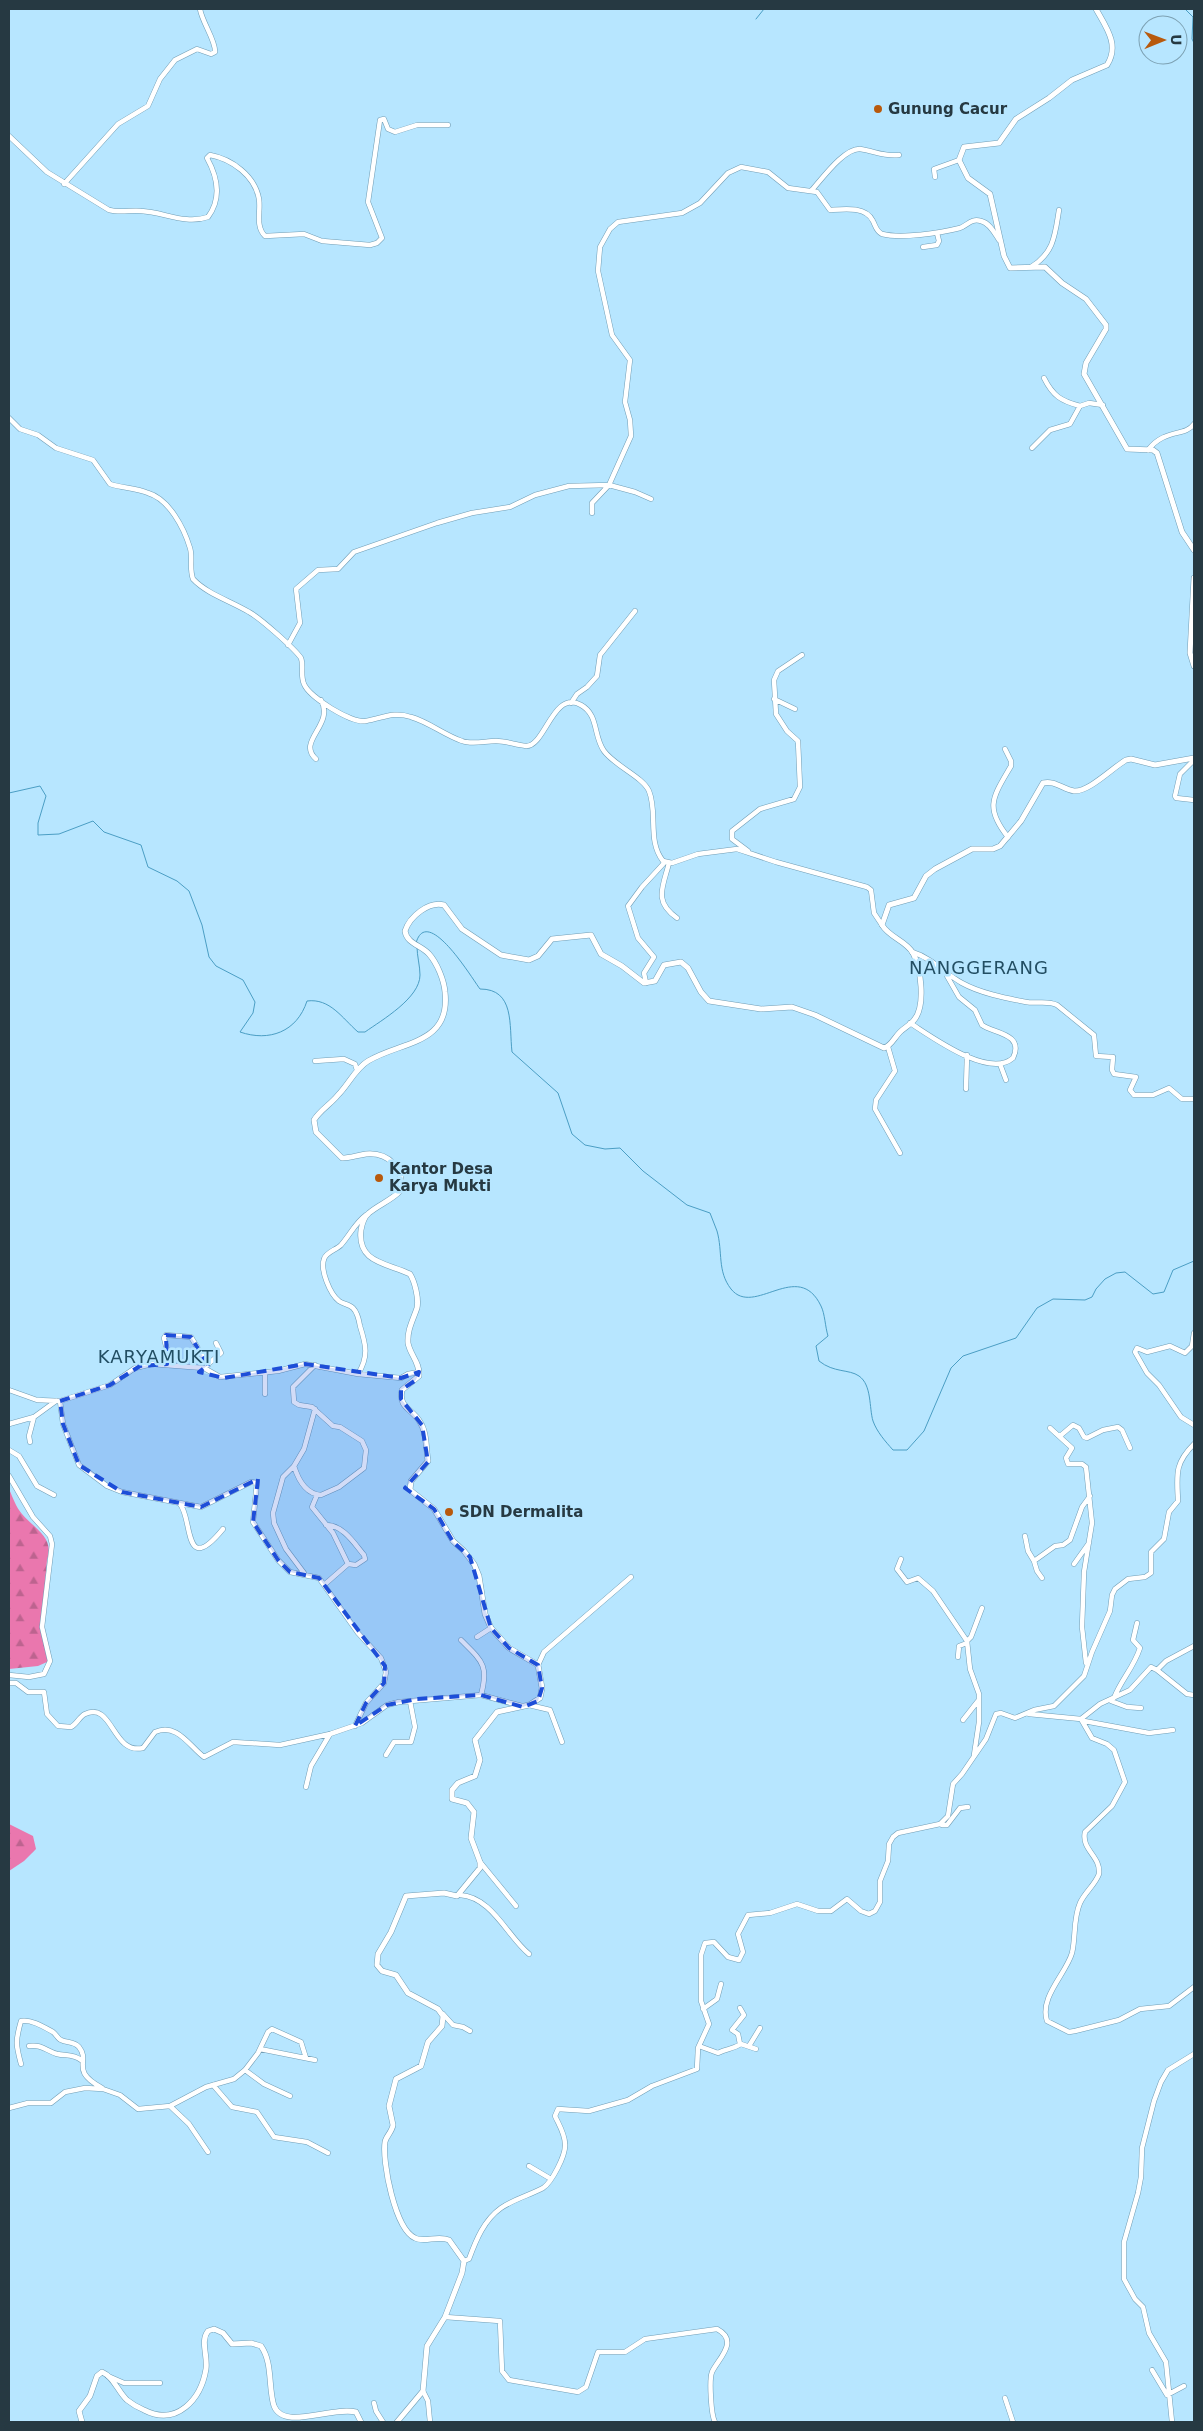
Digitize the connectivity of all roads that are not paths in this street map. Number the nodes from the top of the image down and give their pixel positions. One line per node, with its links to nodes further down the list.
1 (200, 9): 8 (street)
2 (1096, 9): 6 (street)
3 (448, 125): 8 (street)
4 (9, 136): 8 (street)
5 (899, 155): 9 (street)
6 (959, 160): 7 (street); 12 (street)
7 (934, 177)
8 (64, 184)
9 (811, 190): 11 (street); 22 (street)
10 (1059, 210): 14 (street)
11 (937, 233): 12 (street); 13 (street)
12 (1002, 244): 14 (street)
13 (923, 247)
14 (1032, 267): 16 (street)
15 (1044, 378): 17 (street)
16 (1102, 405): 17 (street); 21 (street)
17 (1080, 406): 20 (street)
18 (9, 418): 28 (street)
19 (1194, 424): 21 (street)
20 (1032, 448)
21 (1148, 450): 25 (street)
22 (609, 485): 23 (street); 24 (street); 28 (street)
23 (651, 500)
24 (592, 512)
25 (1194, 550)
26 (1194, 578): 30 (street)
27 (635, 611): 33 (street)
28 (288, 645): 31 (street)
29 (802, 655): 32 (street)
30 (1194, 666)
31 (320, 699): 33 (street); 36 (street)
32 (774, 699): 34 (street); 40 (street)
33 (571, 703): 41 (street)
34 (795, 709)
35 (1005, 749): 39 (street)
36 (316, 759)
37 (1194, 759): 38 (street); 39 (street)
38 (1194, 800)
39 (1008, 837): 43 (street)
40 (753, 854): 41 (street); 43 (street)
41 (667, 862): 42 (street); 46 (street)
42 (677, 918)
43 (882, 925): 44 (street)
44 (912, 952): 45 (street); 47 (street)
45 (945, 973): 51 (street); 55 (street)
46 (646, 983): 48 (street); 52 (street)
47 (910, 1023): 48 (street); 49 (street)
48 (888, 1047): 56 (street)
49 (967, 1055): 51 (street); 54 (street)
50 (315, 1061): 52 (street)
51 (1000, 1064): 53 (street)
52 (357, 1070): 57 (street)
53 (1006, 1080)
54 (966, 1089)
55 (1194, 1100)
56 (900, 1152)
57 (367, 1214): 65 (street); 66 (street)
58 (1194, 1334): 60 (street)
59 (216, 1343): 63 (street)
60 (1193, 1344): 73 (street)
61 (167, 1364): 63 (street); 63 (street); 69 (street)
62 (315, 1365): 64 (street); 66 (street); 70 (street)
63 (206, 1366): 64 (street)
64 (265, 1372): 68 (street)
65 (419, 1372): 66 (street); 100 (street)
66 (358, 1374)
67 (9, 1390): 69 (street)
68 (265, 1394)
69 (58, 1401): 71 (street); 85 (street)
70 (315, 1409): 80 (street); 82 (street)
71 (34, 1417): 72 (street); 76 (street)
72 (9, 1424)
73 (1194, 1425)
74 (1050, 1428): 75 (street)
75 (1060, 1436): 78 (street); 84 (street)
76 (30, 1442)
77 (1194, 1444): 108 (street)
78 (1130, 1448)
79 (9, 1450): 83 (street)
80 (294, 1466): 82 (street); 94 (street)
81 (9, 1476): 109 (street)
82 (317, 1494): 86 (street)
83 (54, 1495)
84 (1090, 1496): 89 (street); 91 (street)
85 (180, 1504): 87 (street); 94 (street)
86 (326, 1525): 92 (street); 92 (street)
87 (223, 1529)
88 (1025, 1536): 91 (street)
89 (1090, 1542): 93 (street); 108 (street)
90 (901, 1559): 103 (street)
91 (1034, 1561): 96 (street)
92 (348, 1564): 97 (street)
93 (1074, 1564)
94 (306, 1574): 97 (street)
95 (631, 1577): 106 (street)
96 (1042, 1578)
97 (324, 1585): 122 (street)
98 (982, 1608): 103 (street)
99 (1137, 1623): 115 (street)
100 (491, 1628): 101 (street); 106 (street)
101 (477, 1637)
102 (462, 1640): 111 (street)
103 (967, 1642): 105 (street); 113 (street)
104 (1194, 1646): 107 (street)
105 (958, 1657)
106 (538, 1665): 117 (street)
107 (1157, 1670): 112 (street); 115 (street)
108 (1086, 1672): 119 (street)
109 (9, 1675)
110 (9, 1683): 124 (street)
111 (481, 1695): 114 (street); 117 (street)
112 (1194, 1695)
113 (979, 1699): 120 (street); 127 (street)
114 (410, 1700): 122 (street); 126 (street)
115 (1113, 1700): 116 (street)
116 (1107, 1701): 118 (street); 121 (street)
117 (526, 1706): 125 (street); 131 (street)
118 (1141, 1708)
119 (1025, 1714): 121 (street); 127 (street)
120 (963, 1720)
121 (1083, 1720): 123 (street); 136 (street)
122 (355, 1726): 124 (street)
123 (1173, 1730)
124 (330, 1734): 128 (street)
125 (562, 1742)
126 (386, 1755)
127 (973, 1759): 130 (street)
128 (306, 1786)
129 (968, 1807): 130 (street)
130 (940, 1824): 138 (street)
131 (480, 1862): 132 (street); 133 (street)
132 (460, 1895): 134 (street); 139 (street)
133 (516, 1906)
134 (529, 1954)
135 (721, 1984): 138 (street)
136 (1194, 1988)
137 (740, 2008): 142 (street)
138 (704, 2009): 144 (street)
139 (443, 2014): 141 (street); 163 (street)
140 (760, 2028): 145 (street)
141 (470, 2031)
142 (740, 2044): 144 (street); 145 (street)
143 (29, 2046): 150 (street)
144 (699, 2046): 162 (street)
145 (749, 2046): 147 (street)
146 (260, 2049): 149 (street); 149 (street); 153 (street)
147 (756, 2049)
148 (1194, 2054): 170 (street)
149 (306, 2058): 151 (street)
150 (81, 2060): 152 (street); 155 (street)
151 (314, 2060)
152 (21, 2064)
153 (245, 2070): 154 (street); 156 (street)
154 (213, 2085): 157 (street); 160 (street)
155 (103, 2089): 157 (street); 158 (street)
156 (290, 2096)
157 (170, 2106): 159 (street)
158 (9, 2108)
159 (208, 2152)
160 (328, 2153)
161 (529, 2166): 162 (street)
162 (551, 2179): 163 (street)
163 (464, 2260): 164 (street)
164 (445, 2317): 169 (street); 178 (street)
165 (1152, 2370): 170 (street)
166 (107, 2375): 167 (street); 173 (street); 174 (street)
167 (160, 2383)
168 (1184, 2386): 170 (street)
169 (424, 2392): 176 (street); 177 (street)
170 (1168, 2395): 180 (street)
171 (1005, 2398): 179 (street)
172 (374, 2403): 175 (street)
173 (82, 2422)
174 (361, 2422)
175 (383, 2422)
176 (397, 2422)
177 (430, 2422)
178 (715, 2422)
179 (1013, 2422)
180 (1172, 2422)

